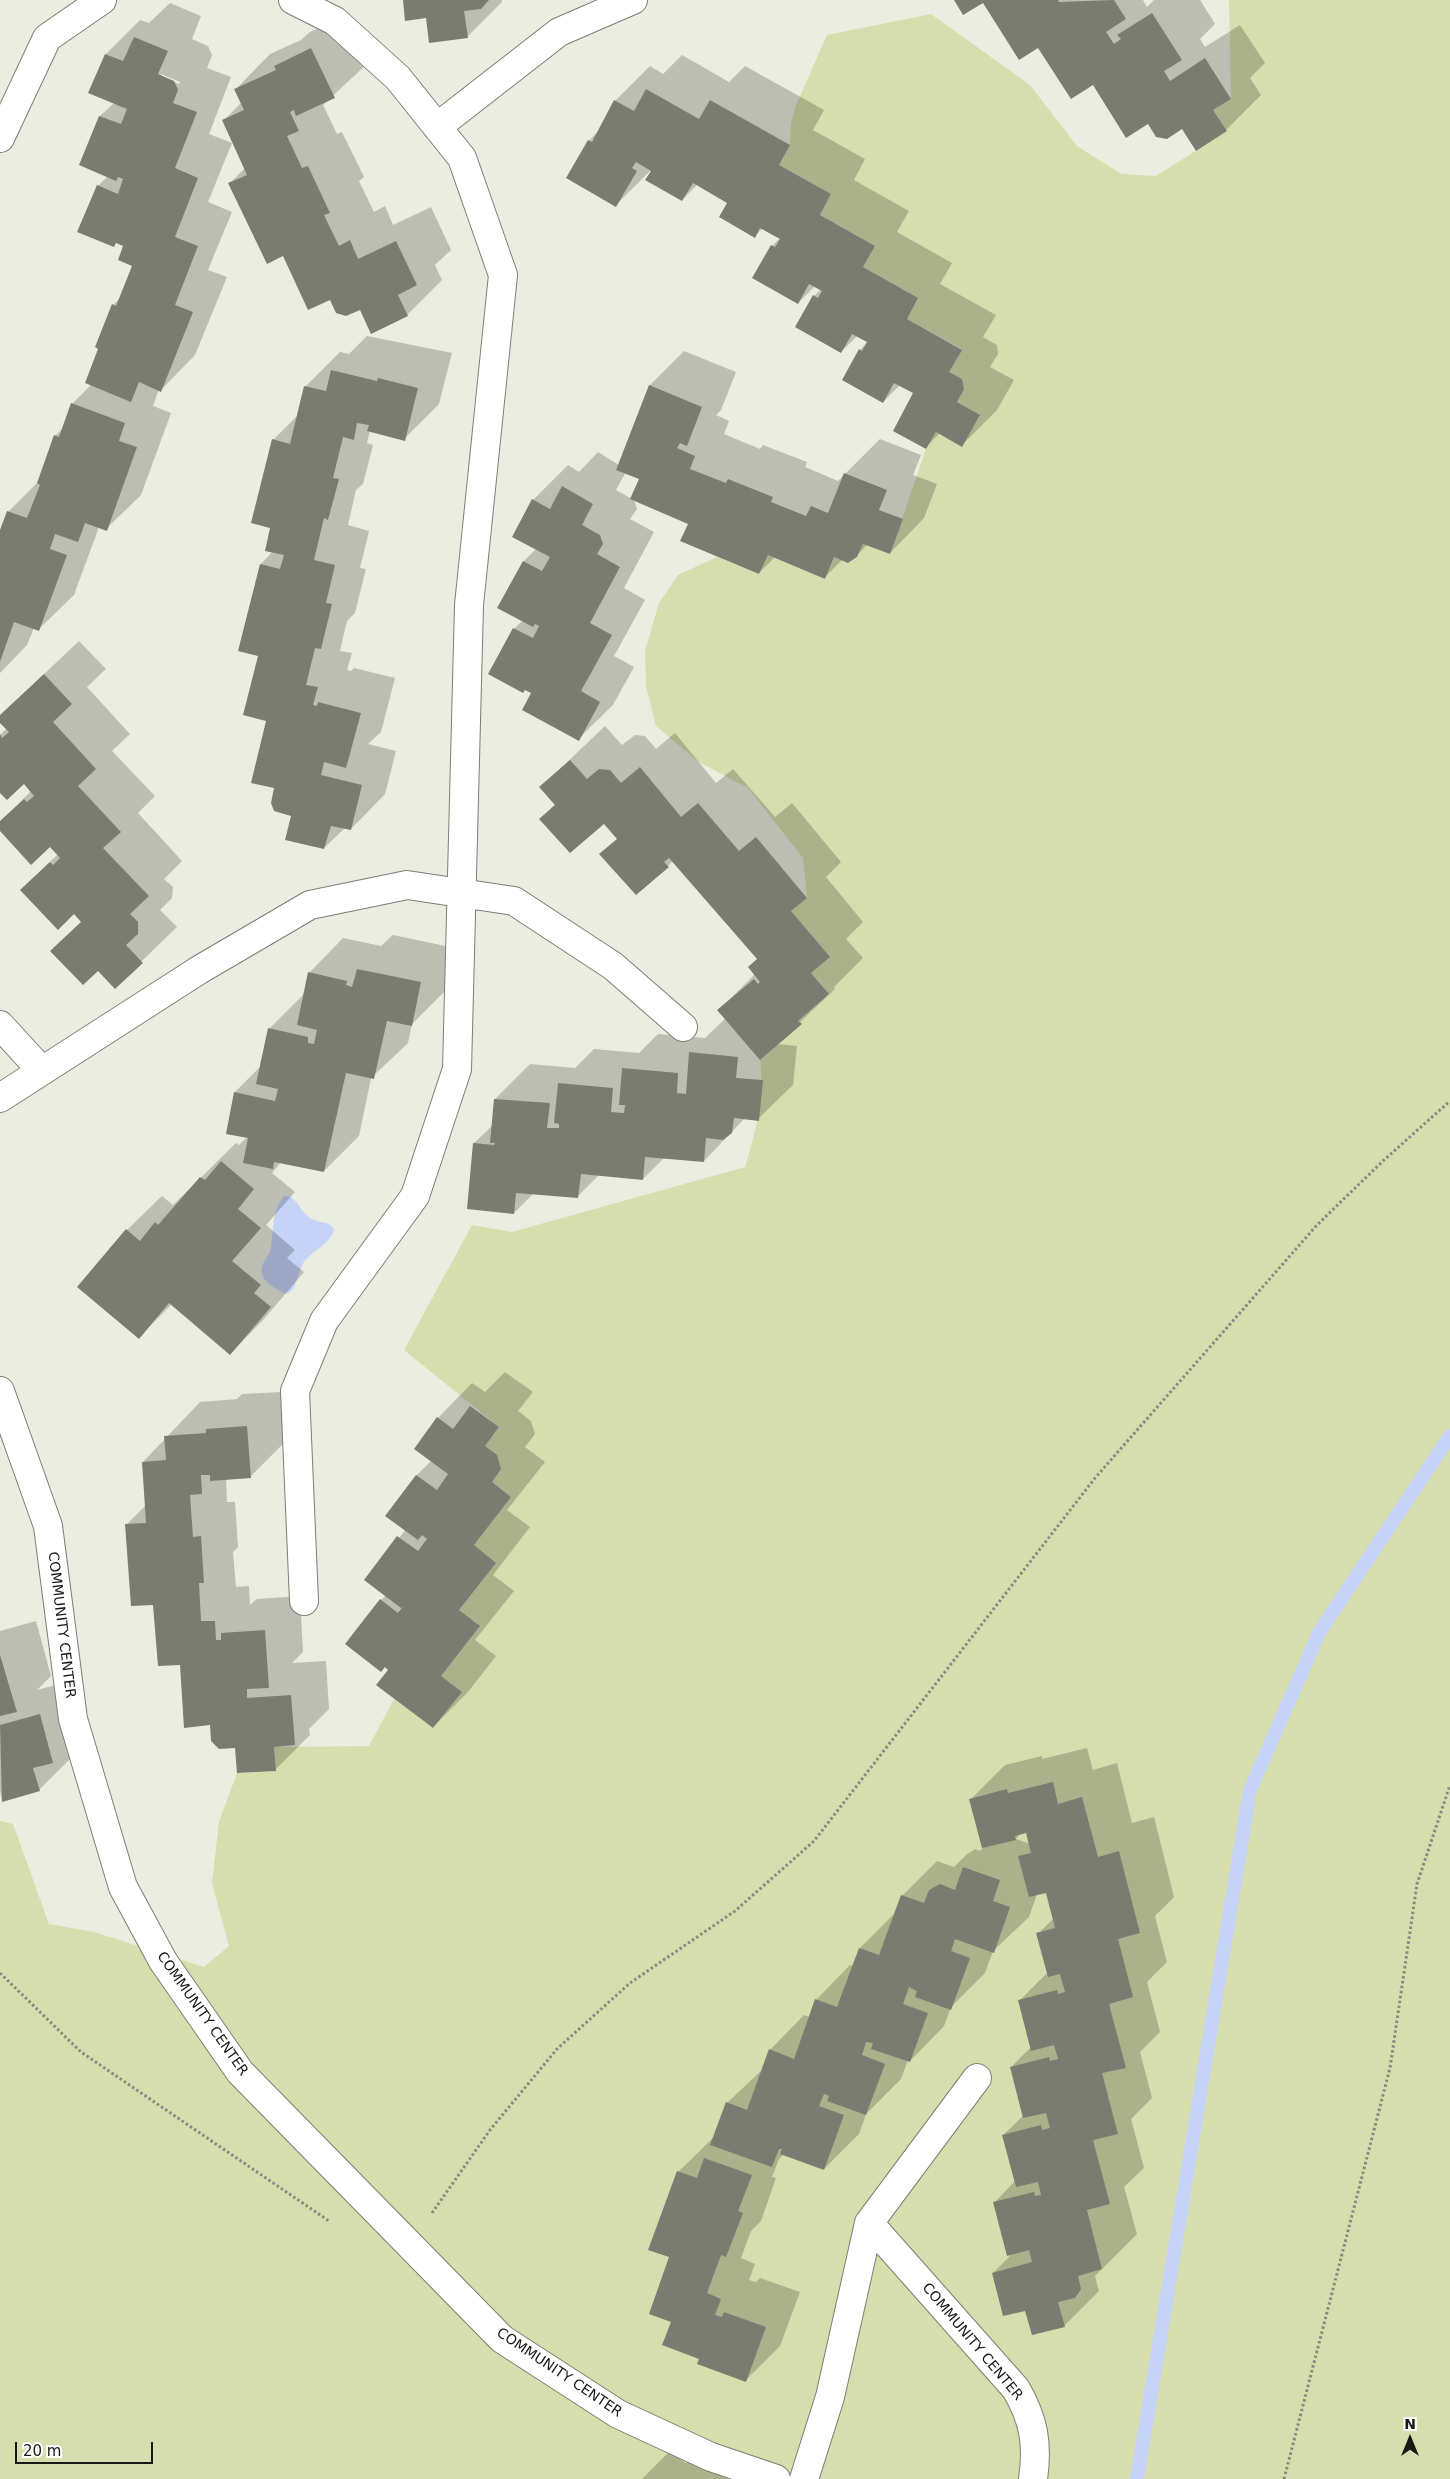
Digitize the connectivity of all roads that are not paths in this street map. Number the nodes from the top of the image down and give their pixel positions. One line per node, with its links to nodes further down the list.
1 (102, 0): 5 (street)
2 (293, 0): 4 (street)
3 (633, 0): 4 (street)
4 (437, 127): 6 (street)
5 (0, 138)
6 (461, 893): 8 (street); 9 (street); 12 (street)
7 (0, 1024): 9 (street)
8 (683, 1027)
9 (42, 1071): 10 (street)
10 (0, 1098)
11 (0, 1391): 15 (street, COMMUNITY CENTER)
12 (304, 1602)
13 (977, 2078): 14 (street)
14 (869, 2223): 16 (street); 17 (street, COMMUNITY CENTER)
15 (776, 2479)
16 (804, 2479)
17 (1032, 2479)

